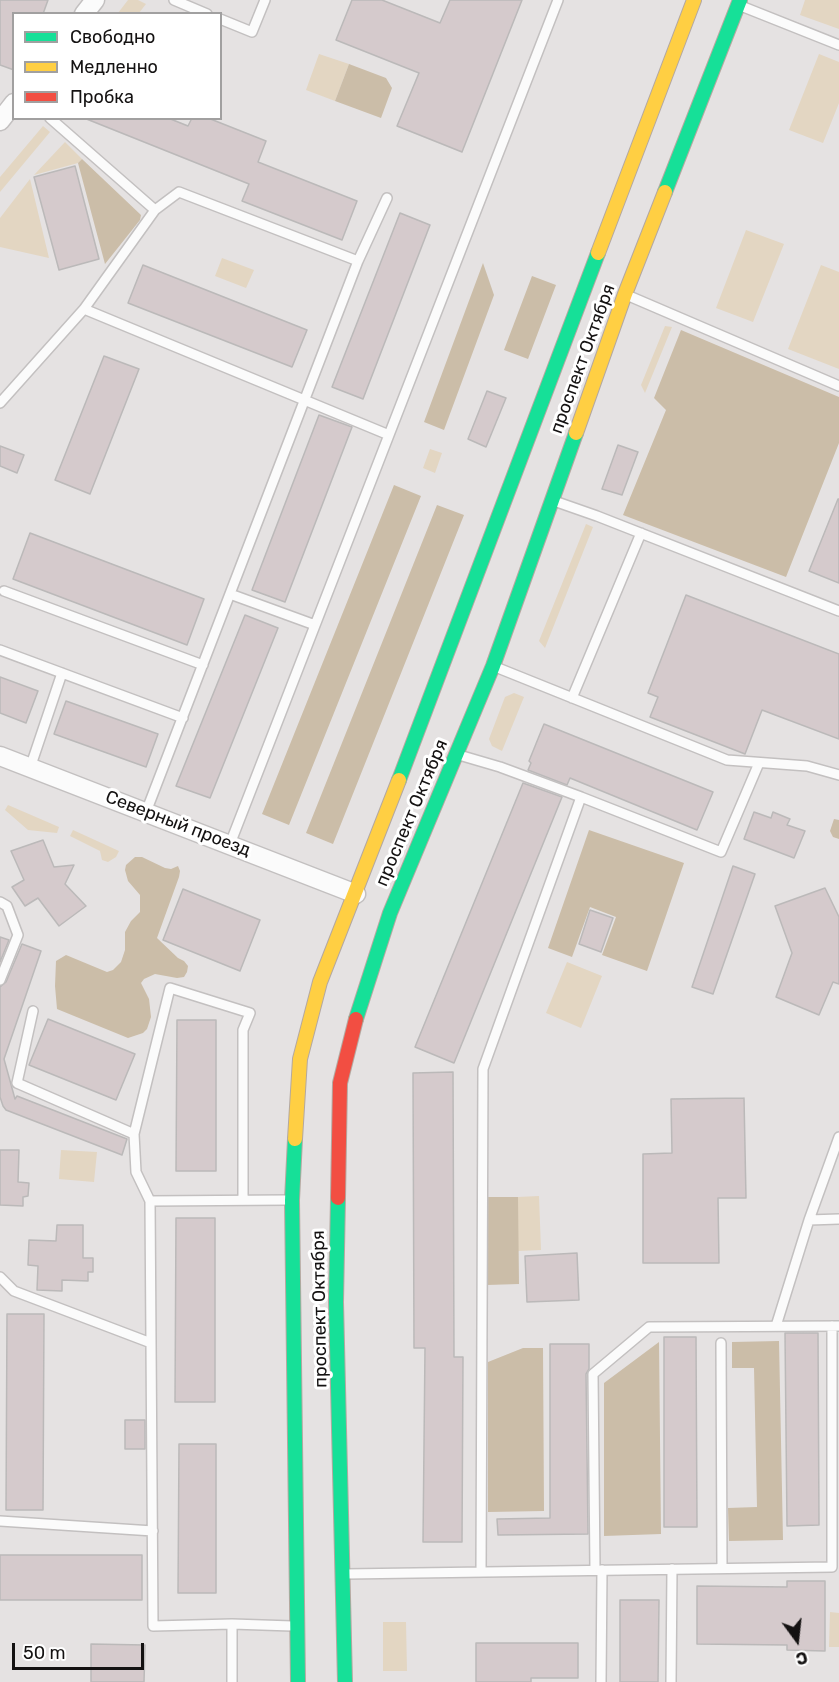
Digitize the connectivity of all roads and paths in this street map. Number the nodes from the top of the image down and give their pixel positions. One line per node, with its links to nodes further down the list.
1 (174, 0): 6 (lane)
2 (265, 0): 7 (lane)
3 (558, 0): 20 (lane)
4 (694, 0): 41 (main road, проспект Октября)
5 (739, 2): 8 (lane); 15 (main road, проспект Октября)
6 (202, 12)
7 (222, 20)
8 (839, 45)
9 (12, 106): 11 (street)
10 (52, 120): 13 (lane)
11 (0, 121)
12 (387, 198): 14 (lane)
13 (155, 210): 14 (lane); 16 (lane)
14 (358, 261): 18 (lane)
15 (625, 294): 17 (lane); 21 (main road, проспект Октября)
16 (84, 309): 18 (lane); 19 (lane)
17 (839, 386)
18 (304, 400): 20 (lane); 24 (lane)
19 (0, 403)
20 (389, 435): 26 (lane)
21 (552, 500): 22 (lane); 29 (main road, проспект Октября)
22 (641, 533): 25 (lane); 31 (lane)
23 (4, 591): 28 (lane)
24 (230, 594): 26 (lane); 28 (lane)
25 (839, 611)
26 (315, 625): 40 (lane)
27 (0, 650): 30 (lane)
28 (203, 665): 32 (lane)
29 (493, 666): 31 (lane); 33 (main road, проспект Октября)
30 (62, 673): 32 (lane); 36 (lane)
31 (572, 698): 35 (lane)
32 (183, 718): 39 (lane)
33 (456, 754): 38 (lane); 63 (main road, проспект Октября)
34 (0, 756): 36 (street, Северный проезд)
35 (759, 763): 37 (lane); 38 (lane)
36 (30, 768): 39 (street, Северный проезд)
37 (839, 775)
38 (582, 797): 62 (lane)
39 (146, 812): 40 (street, Северный проезд)
40 (230, 844): 41 (street, Северный проезд)
41 (356, 894): 48 (main road, проспект Октября)
42 (0, 903): 43 (lane)
43 (0, 980)
44 (33, 1011): 45 (lane)
45 (134, 1134): 47 (lane); 49 (lane)
46 (839, 1137): 51 (lane)
47 (243, 1200): 48 (lane); 49 (lane)
48 (292, 1200): 65 (main road, проспект Октября)
49 (150, 1201): 55 (lane)
50 (839, 1219): 51 (lane)
51 (809, 1220): 53 (lane)
52 (1, 1280): 55 (lane)
53 (776, 1326): 54 (lane); 61 (lane)
54 (835, 1326): 59 (lane)
55 (151, 1343): 58 (lane)
56 (721, 1343): 59 (lane)
57 (0, 1521): 58 (lane)
58 (153, 1531): 64 (lane)
59 (722, 1568): 60 (lane)
60 (672, 1569): 61 (lane); 70 (lane)
61 (598, 1570): 62 (lane); 69 (lane)
62 (481, 1572): 63 (lane)
63 (343, 1574): 68 (main road, проспект Октября)
64 (232, 1624): 65 (lane); 66 (lane)
65 (301, 1633): 67 (main road, проспект Октября)
66 (232, 1682)
67 (298, 1682)
68 (345, 1682)
69 (601, 1682)
70 (671, 1682)

